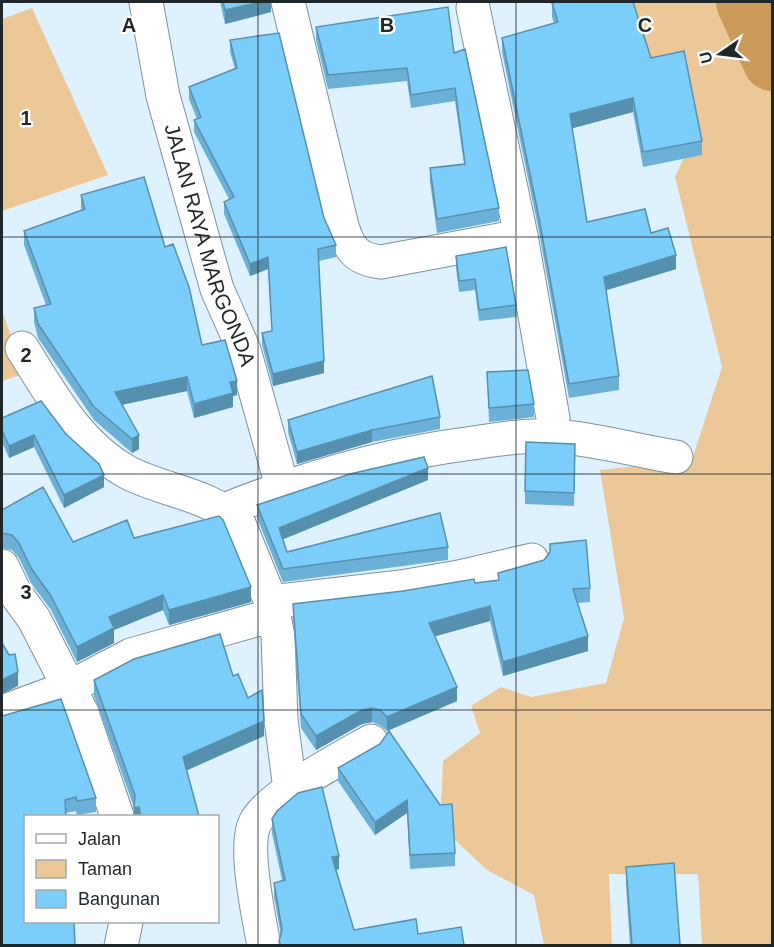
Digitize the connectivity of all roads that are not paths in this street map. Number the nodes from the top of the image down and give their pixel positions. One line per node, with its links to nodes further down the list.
1 (146, 2): 8 (street, JALAN RAYA MARGONDA)
2 (288, 2): 4 (street)
3 (473, 8): 4 (street)
4 (521, 236): 6 (street)
5 (22, 348): 9 (street)
6 (552, 436): 7 (street); 8 (street)
7 (676, 457)
8 (282, 486): 9 (street)
9 (222, 511): 12 (street)
10 (532, 560): 12 (street)
11 (2, 566): 13 (street)
12 (272, 608): 13 (street); 16 (street)
13 (70, 687): 14 (street); 17 (street)
14 (2, 712)
15 (371, 741): 16 (street)
16 (290, 789): 20 (street)
17 (117, 815)
18 (126, 923): 19 (street)
19 (121, 945)
20 (264, 945)

